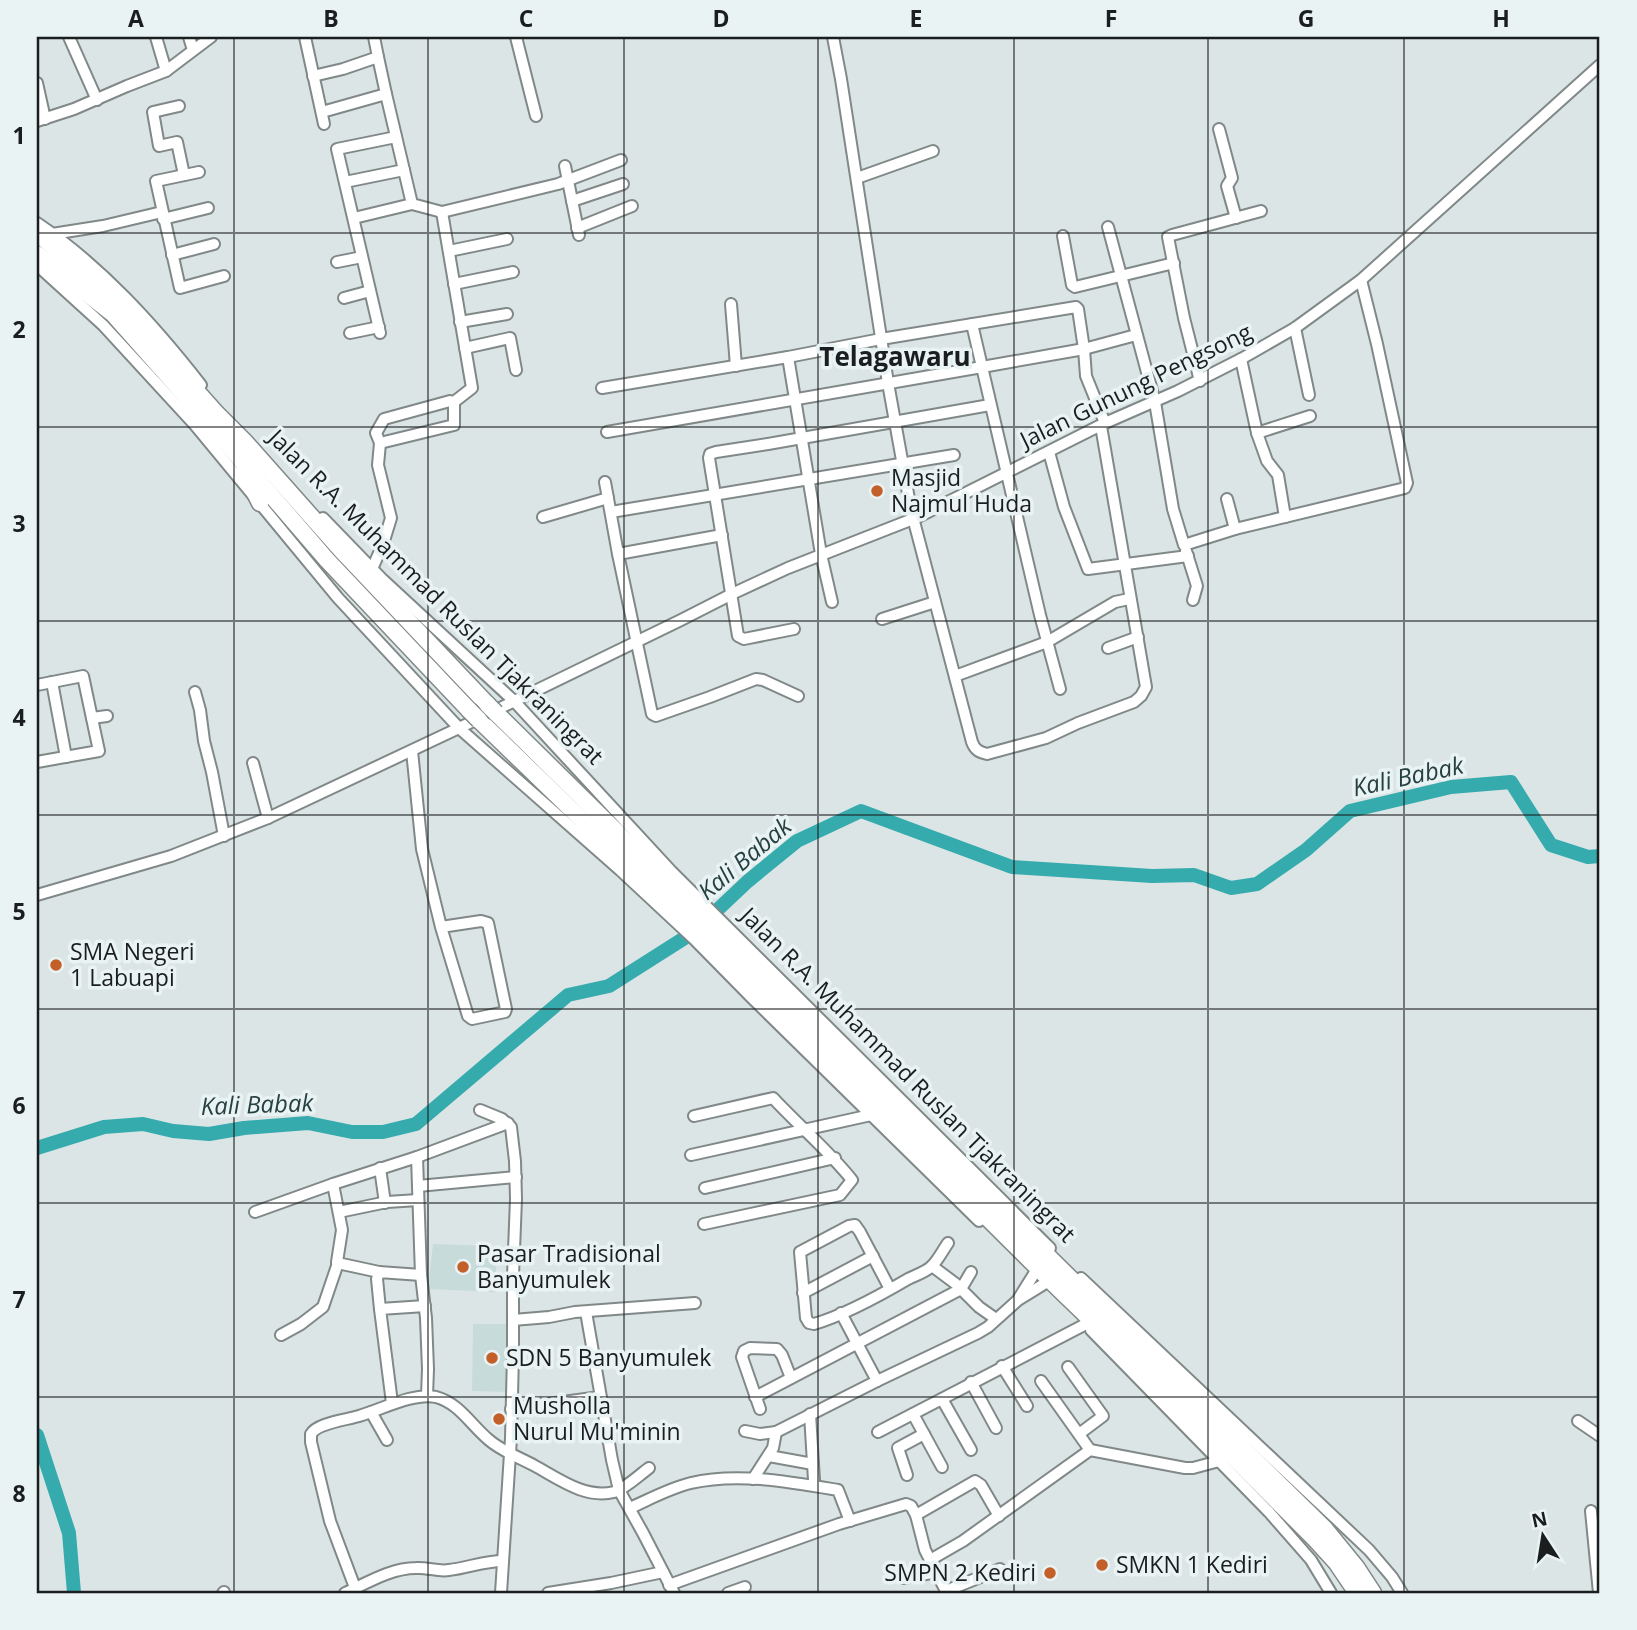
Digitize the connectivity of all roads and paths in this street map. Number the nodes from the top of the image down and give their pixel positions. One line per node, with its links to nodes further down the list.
1 (69, 37): 16 (street)
2 (156, 37): 12 (street)
3 (189, 37): 9 (street)
4 (210, 37): 9 (street)
5 (306, 37): 13 (street)
6 (374, 37): 10 (street)
7 (516, 37): 19 (street)
8 (833, 37): 30 (street)
9 (193, 50): 12 (street)
10 (378, 57): 13 (street); 15 (street)
11 (1600, 65): 59 (street, Jalan Gunung Pengsong)
12 (166, 71): 16 (street)
13 (313, 76): 18 (street)
14 (37, 83): 20 (street)
15 (386, 94): 18 (street); 23 (street)
16 (97, 100): 20 (street)
17 (179, 106): 29 (street)
18 (322, 112): 21 (street)
19 (536, 116)
20 (41, 120)
21 (324, 124)
22 (1219, 130): 42 (street)
23 (396, 136): 27 (street); 32 (street)
24 (933, 151): 30 (street)
25 (621, 160): 31 (street)
26 (565, 166): 31 (street)
27 (404, 170): 32 (street); 35 (street)
28 (199, 172): 29 (street)
29 (184, 175): 40 (street)
30 (857, 178): 70 (street)
31 (568, 180): 34 (street); 39 (street)
32 (345, 182): 41 (street)
33 (623, 184): 34 (street)
34 (572, 201): 36 (street)
35 (412, 204): 39 (street); 41 (street)
36 (632, 206)
37 (208, 208): 40 (street)
38 (1261, 211): 42 (street)
39 (442, 212): 49 (street)
40 (162, 215): 45 (street); 51 (street)
41 (354, 218): 52 (street)
42 (1236, 218): 54 (street)
43 (37, 223): 45 (street, Jalan R.A. Muhammad Ruslan Tjakraningrat)
44 (1108, 227): 58 (street)
45 (45, 233): 81 (street, Jalan R.A. Muhammad Ruslan Tjakraningrat); 87 (highway, Jalan R.A. Muhammad Ruslan Tjakraningrat)
46 (1063, 236): 58 (street)
47 (507, 239): 49 (street)
48 (214, 244): 51 (street)
49 (449, 251): 60 (street)
50 (37, 254): 93 (highway, Jalan R.A. Muhammad Ruslan Tjakraningrat)
51 (172, 255): 57 (street)
52 (362, 257): 53 (street); 61 (street)
53 (337, 262)
54 (1174, 263): 58 (street); 78 (street)
55 (37, 265): 90 (street, Jalan R.A. Muhammad Ruslan Tjakraningrat)
56 (513, 272): 60 (street)
57 (223, 276)
58 (1121, 276): 69 (street)
59 (1361, 280): 67 (street, Jalan Gunung Pengsong); 111 (street)
60 (454, 284): 65 (street)
61 (370, 291): 62 (street); 68 (street)
62 (344, 298)
63 (731, 303): 75 (street)
64 (507, 314): 65 (street)
65 (460, 322): 71 (street)
66 (972, 324): 70 (street); 72 (street); 76 (street)
67 (1295, 328): 74 (street, Jalan Gunung Pengsong); 82 (street)
68 (350, 333)
69 (1136, 335): 72 (street); 85 (street)
70 (881, 339): 73 (street); 79 (street)
71 (465, 348): 77 (street); 84 (street)
72 (1084, 349): 76 (street); 91 (street)
73 (788, 358): 75 (street); 83 (street)
74 (1241, 359): 78 (street, Jalan Gunung Pengsong); 94 (street)
75 (736, 366): 80 (street)
76 (982, 368): 79 (street); 86 (street)
77 (516, 370)
78 (1200, 380): 85 (street, Jalan Gunung Pengsong)
79 (888, 383): 83 (street); 89 (street)
80 (602, 388)
81 (206, 392): 87 (highway); 100 (street, Jalan R.A. Muhammad Ruslan Tjakraningrat)
82 (1309, 395)
83 (795, 398): 92 (street); 95 (street)
84 (454, 402): 96 (street); 96 (street)
85 (1155, 402): 91 (street, Jalan Gunung Pengsong); 115 (street)
86 (990, 405): 89 (street); 102 (street)
87 (217, 414): 97 (highway, Jalan R.A. Muhammad Ruslan Tjakraningrat)
88 (1310, 416): 94 (street)
89 (895, 422): 95 (street); 101 (street)
90 (195, 425): 93 (highway); 108 (street, Jalan R.A. Muhammad Ruslan Tjakraningrat)
91 (1103, 425): 98 (street, Jalan Gunung Pengsong); 118 (street)
92 (607, 432)
93 (218, 433): 97 (highway, Jalan R.A. Muhammad Ruslan Tjakraningrat)
94 (1257, 433): 111 (street)
95 (800, 438): 103 (street); 105 (street)
96 (380, 443): 119 (street)
97 (242, 450): 100 (highway); 108 (highway); 147 (highway, Jalan R.A. Muhammad Ruslan Tjakraningrat); 147 (highway, Jalan R.A. Muhammad Ruslan Tjakraningrat)
98 (1049, 452): 102 (street, Jalan Gunung Pengsong); 118 (street)
99 (954, 455): 101 (street)
100 (267, 461): 119 (street, Jalan R.A. Muhammad Ruslan Tjakraningrat)
101 (903, 464): 103 (street); 112 (street)
102 (1006, 473): 112 (street, Jalan Gunung Pengsong); 129 (street)
103 (807, 479): 105 (street); 117 (street)
104 (605, 482): 106 (street)
105 (715, 494): 109 (street); 114 (street)
106 (608, 498): 109 (street); 110 (street)
107 (1227, 499): 113 (street)
108 (260, 503): 140 (street, Jalan R.A. Muhammad Ruslan Tjakraningrat)
109 (611, 512): 116 (street)
110 (543, 517)
111 (1285, 517): 113 (street)
112 (913, 519): 117 (street, Jalan Gunung Pengsong); 124 (street)
113 (1235, 530): 115 (street)
114 (722, 535): 116 (street); 120 (street)
115 (1186, 551): 118 (street); 122 (street)
116 (618, 554): 128 (street)
117 (821, 554): 120 (street, Jalan Gunung Pengsong); 123 (street)
118 (1124, 564): 121 (street)
119 (372, 569): 137 (street, Jalan R.A. Muhammad Ruslan Tjakraningrat)
120 (731, 594): 126 (street); 128 (street, Jalan Gunung Pengsong)
121 (1129, 599): 127 (street); 129 (street)
122 (1193, 600)
123 (832, 602)
124 (935, 602): 125 (street); 131 (street)
125 (882, 619)
126 (794, 629)
127 (1138, 637): 130 (street); 131 (street)
128 (637, 640): 136 (street); 137 (street, Jalan Gunung Pengsong)
129 (1047, 642): 131 (street); 134 (street)
130 (1108, 648)
131 (955, 676)
132 (52, 682): 133 (street); 139 (street); 142 (street)
133 (37, 685)
134 (1060, 689)
135 (195, 692): 146 (street)
136 (798, 696)
137 (514, 701): 140 (street, Jalan Gunung Pengsong); 147 (street, Jalan R.A. Muhammad Ruslan Tjakraningrat)
138 (107, 716): 139 (street)
139 (92, 718): 142 (street)
140 (459, 728): 141 (street, Jalan Gunung Pengsong); 147 (street, Jalan R.A. Muhammad Ruslan Tjakraningrat)
141 (412, 751): 145 (street, Jalan Gunung Pengsong); 149 (street)
142 (66, 757): 143 (street)
143 (37, 762)
144 (254, 763): 145 (street)
145 (268, 818): 146 (street, Jalan Gunung Pengsong)
146 (224, 836): 148 (street, Jalan Gunung Pengsong)
147 (661, 886): 150 (highway, Jalan R.A. Muhammad Ruslan Tjakraningrat); 150 (street, Jalan R.A. Muhammad Ruslan Tjakraningrat)
148 (37, 895)
149 (441, 927): 149 (street)
150 (764, 986): 151 (highway, Jalan R.A. Muhammad Ruslan Tjakraningrat); 153 (street, Jalan R.A. Muhammad Ruslan Tjakraningrat); 179 (highway, Jalan R.A. Muhammad Ruslan Tjakraningrat)
151 (803, 1008): 171 (street, Jalan R.A. Muhammad Ruslan Tjakraningrat); 175 (highway, Jalan R.A. Muhammad Ruslan Tjakraningrat)
152 (480, 1110): 155 (street)
153 (871, 1115): 156 (street); 179 (street, Jalan R.A. Muhammad Ruslan Tjakraningrat)
154 (694, 1116): 156 (street)
155 (508, 1123): 158 (street); 161 (street)
156 (803, 1130): 157 (street); 159 (street)
157 (691, 1155)
158 (417, 1157): 160 (street); 163 (street)
159 (835, 1158): 164 (street); 169 (street)
160 (380, 1168): 162 (street); 166 (street)
161 (516, 1177): 163 (street); 191 (street)
162 (333, 1184): 167 (street); 168 (street)
163 (418, 1186): 165 (street)
164 (705, 1188)
165 (418, 1200): 166 (street); 178 (street)
166 (385, 1203): 168 (street)
167 (255, 1212)
168 (339, 1212): 173 (street)
169 (704, 1224)
170 (948, 1243): 174 (street)
171 (1054, 1252): 175 (highway); 184 (street, Jalan R.A. Muhammad Ruslan Tjakraningrat)
172 (873, 1256): 180 (street); 182 (street); 182 (street)
173 (338, 1263): 176 (street); 193 (street)
174 (932, 1266): 180 (street); 181 (street)
175 (1062, 1271): 183 (highway, Jalan R.A. Muhammad Ruslan Tjakraningrat)
176 (379, 1272): 178 (street); 187 (street)
177 (971, 1272): 181 (street)
178 (421, 1275): 186 (street)
179 (1045, 1282): 183 (highway, Jalan R.A. Muhammad Ruslan Tjakraningrat); 190 (street); 192 (street, Jalan R.A. Muhammad Ruslan Tjakraningrat)
180 (890, 1289): 189 (street)
181 (961, 1289): 190 (street); 194 (street)
182 (803, 1293): 189 (street)
183 (1075, 1294): 184 (highway); 192 (highway); 253 (highway, Jalan R.A. Muhammad Ruslan Tjakraningrat); 254 (highway, Jalan R.A. Muhammad Ruslan Tjakraningrat)
184 (1105, 1301): 255 (street, Jalan R.A. Muhammad Ruslan Tjakraningrat)
185 (695, 1303): 188 (street)
186 (425, 1306): 187 (street); 201 (street)
187 (380, 1309): 205 (street)
188 (586, 1312): 191 (street); 202 (street)
189 (841, 1313): 194 (street)
190 (996, 1319): 198 (street)
191 (513, 1320): 207 (street)
192 (1084, 1322): 195 (street); 225 (street, Jalan R.A. Muhammad Ruslan Tjakraningrat)
193 (281, 1335)
194 (858, 1344): 197 (street); 198 (street)
195 (1002, 1366): 200 (street); 206 (street)
196 (1068, 1367): 218 (street)
197 (791, 1378): 203 (street); 203 (street)
198 (877, 1381): 210 (street)
199 (1041, 1381): 218 (street)
200 (971, 1382): 204 (street); 213 (street)
201 (427, 1396): 205 (street); 223 (street)
202 (600, 1396): 207 (street); 232 (street)
203 (755, 1397): 208 (street)
204 (942, 1399): 211 (street); 221 (street)
205 (392, 1404): 209 (street)
206 (1027, 1406)
207 (511, 1409): 223 (street)
208 (760, 1409)
209 (371, 1412): 220 (street); 246 (street)
210 (810, 1414): 215 (street); 226 (street)
211 (913, 1414): 216 (street); 217 (street)
212 (1578, 1421): 219 (street)
213 (996, 1428)
214 (746, 1432): 215 (street)
215 (776, 1432): 224 (street)
216 (878, 1432)
217 (924, 1434): 227 (street); 229 (street)
218 (1079, 1434): 222 (street)
219 (1600, 1436)
220 (387, 1440)
221 (971, 1450)
222 (1090, 1450): 225 (street); 236 (street)
223 (509, 1454): 232 (street); 239 (street)
224 (769, 1456): 226 (street); 230 (street)
225 (1219, 1461): 252 (street, Jalan R.A. Muhammad Ruslan Tjakraningrat)
226 (813, 1464): 231 (street)
227 (942, 1466)
228 (649, 1468): 232 (street)
229 (907, 1475)
230 (753, 1479): 233 (street); 237 (street)
231 (814, 1480)
232 (619, 1490): 233 (street)
233 (630, 1508): 241 (street)
234 (1591, 1511): 256 (street)
235 (916, 1515): 236 (street); 237 (street); 238 (street)
236 (999, 1516): 238 (street)
237 (849, 1521): 245 (street)
238 (930, 1560): 242 (street)
239 (503, 1561): 246 (street); 249 (street)
240 (1000, 1569): 247 (street)
241 (663, 1572): 245 (street); 250 (street)
242 (937, 1572): 243 (street); 247 (street)
243 (903, 1578)
244 (745, 1587): 251 (street)
245 (671, 1589)
246 (356, 1590): 248 (street)
247 (947, 1592)
248 (345, 1593)
249 (501, 1593)
250 (548, 1593)
251 (728, 1593)
252 (1331, 1593)
253 (1357, 1593)
254 (1373, 1593)
255 (1402, 1593)
256 (1600, 1593)

